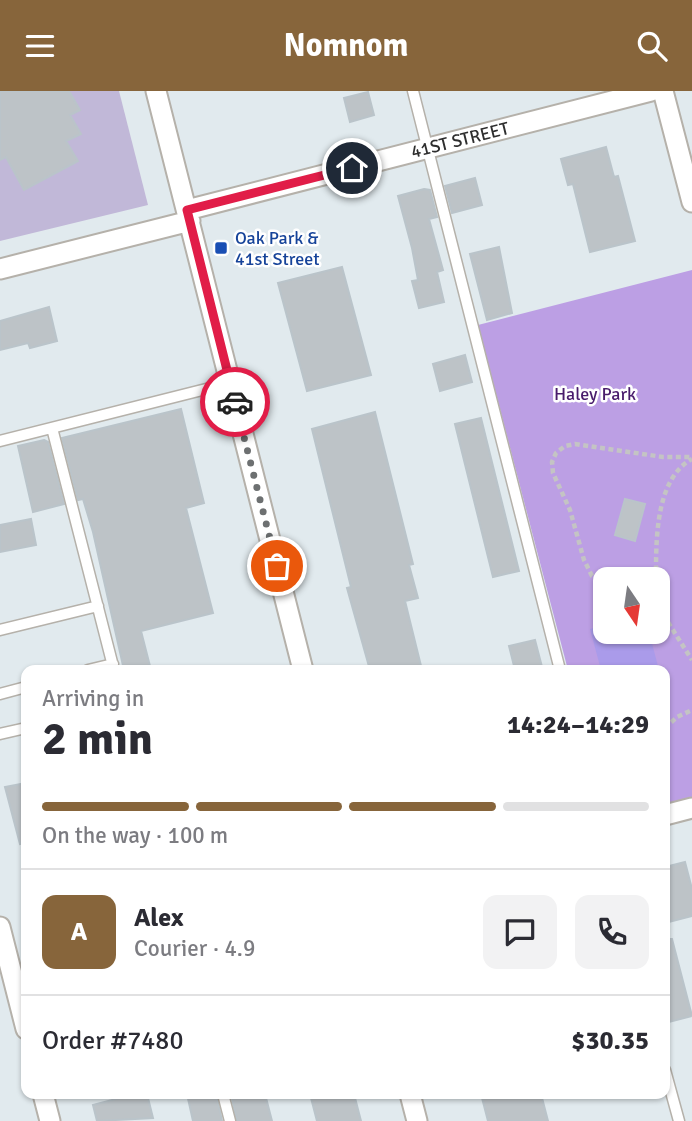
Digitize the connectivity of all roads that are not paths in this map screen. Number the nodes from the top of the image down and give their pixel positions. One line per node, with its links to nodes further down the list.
1 (156, 91): 7 (street)
2 (413, 91): 5 (lane)
3 (651, 91): 5 (street, 41ST STREET)
4 (663, 91): 6 (street)
5 (428, 149): 7 (street, 41ST STREET); 16 (lane)
6 (692, 202)
7 (189, 216): 8 (street, 41ST STREET); 9 (street)
8 (0, 269)
9 (230, 383): 10 (lane); 15 (street)
10 (52, 428): 11 (lane); 12 (lane)
11 (0, 441)
12 (98, 605): 13 (lane); 14 (lane)
13 (0, 630)
14 (113, 665)
15 (302, 665)
16 (559, 665)
17 (21, 688): 18 (lane)
18 (0, 694)
19 (21, 729): 20 (lane)
20 (0, 734)
21 (692, 808): 22 (street)
22 (670, 814)
23 (0, 927): 24 (street)
24 (13, 981): 25 (street)
25 (21, 1010)
26 (670, 1088): 33 (lane)
27 (44, 1099): 30 (street)
28 (224, 1099): 31 (lane)
29 (411, 1099): 32 (street)
30 (50, 1121)
31 (230, 1121)
32 (417, 1121)
33 (679, 1121)

